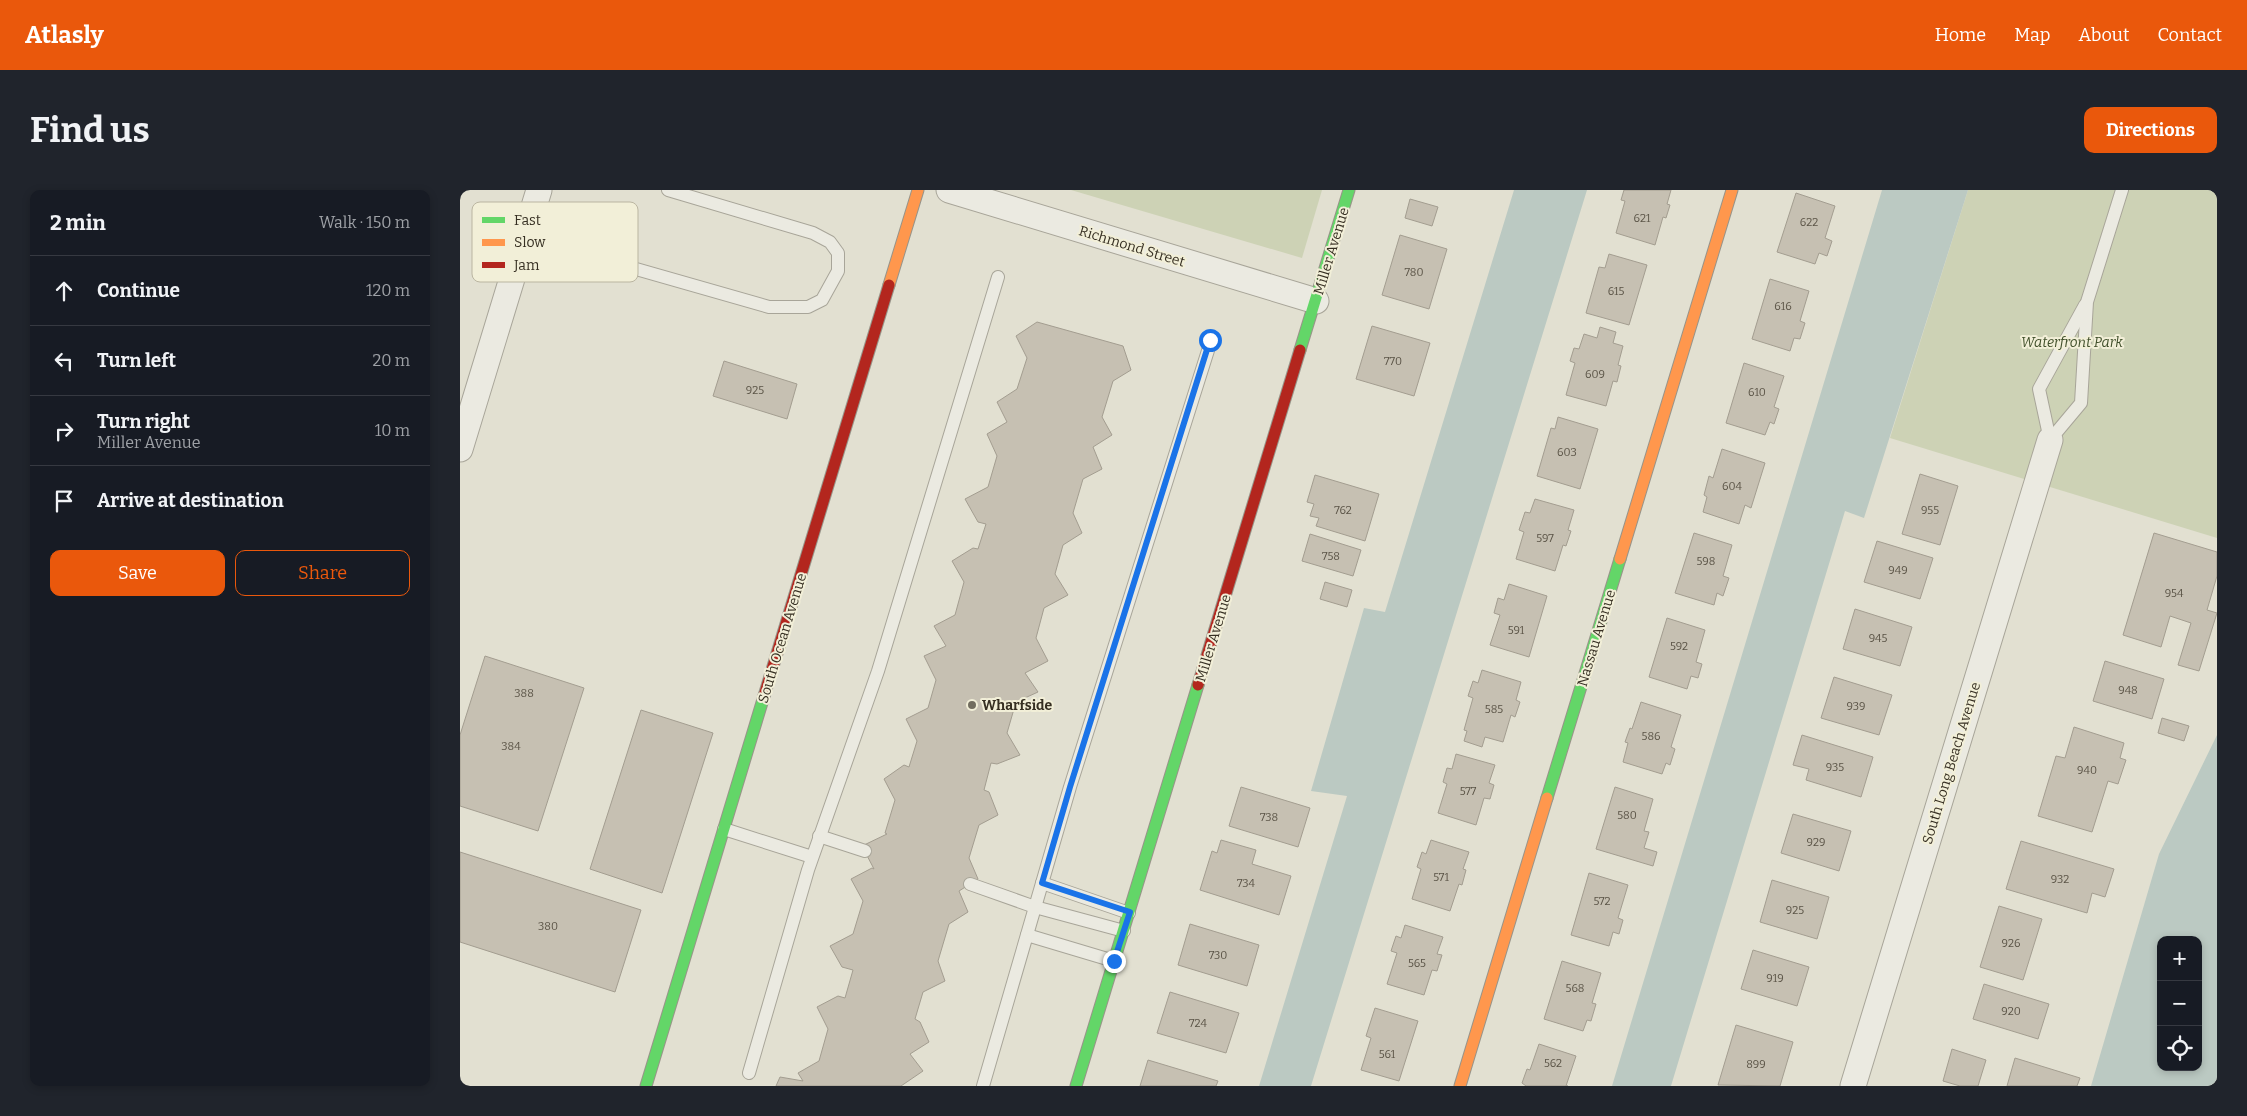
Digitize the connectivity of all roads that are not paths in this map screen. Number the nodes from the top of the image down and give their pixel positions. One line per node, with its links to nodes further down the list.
1 (539, 190): 8 (street)
2 (668, 190): 9 (lane)
3 (918, 190): 17 (street, South Ocean Avenue)
4 (949, 190): 12 (street, Richmond Street)
5 (1349, 190): 12 (street, Miller Avenue)
6 (1732, 190): 32 (street, Nassau Avenue)
7 (2122, 190): 13 (lane)
8 (535, 202)
9 (638, 270)
10 (998, 277): 18 (lane)
11 (510, 282): 16 (street)
12 (1316, 301): 24 (street, Miller Avenue)
13 (2086, 302): 15 (lane); 15 (lane)
14 (1210, 340): 21 (lane)
15 (2050, 440): 33 (street, South Long Beach Avenue)
16 (460, 450)
17 (724, 829): 20 (lane); 29 (street, South Ocean Avenue)
18 (819, 836): 19 (lane); 20 (lane)
19 (865, 851)
20 (812, 857): 28 (lane)
21 (1042, 883): 23 (lane); 24 (lane)
22 (970, 884): 23 (lane)
23 (1035, 907): 25 (lane); 26 (lane)
24 (1130, 912): 25 (street, Miller Avenue)
25 (1124, 932): 27 (street, Miller Avenue)
26 (1027, 936): 27 (lane); 30 (lane)
27 (1114, 961): 31 (street, Miller Avenue)
28 (749, 1073)
29 (646, 1086)
30 (983, 1086)
31 (1076, 1086)
32 (1460, 1086)
33 (1853, 1086)

